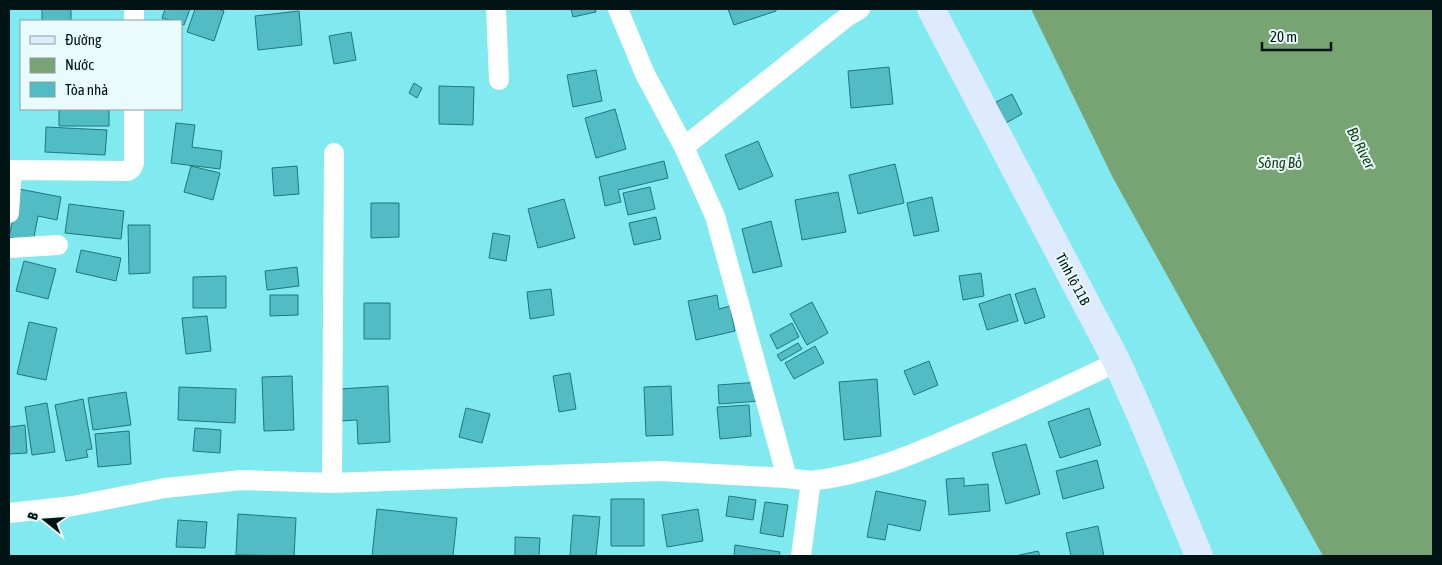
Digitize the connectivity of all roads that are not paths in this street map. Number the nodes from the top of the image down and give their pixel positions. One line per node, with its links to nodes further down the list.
1 (496, 9): 5 (street)
2 (618, 9): 7 (street)
3 (860, 9): 7 (street)
4 (931, 9): 13 (main road, Tỉnh lộ 11B)
5 (499, 80)
6 (134, 110): 9 (street)
7 (684, 146): 14 (street)
8 (334, 153): 16 (street)
9 (10, 170): 10 (street)
10 (9, 213)
11 (58, 245): 12 (street)
12 (9, 248)
13 (1117, 362): 15 (street); 19 (main road, Tỉnh lộ 11B)
14 (787, 478): 15 (street); 16 (street)
15 (811, 481): 18 (street)
16 (332, 483): 17 (street)
17 (9, 512)
18 (801, 556)
19 (1199, 556)

